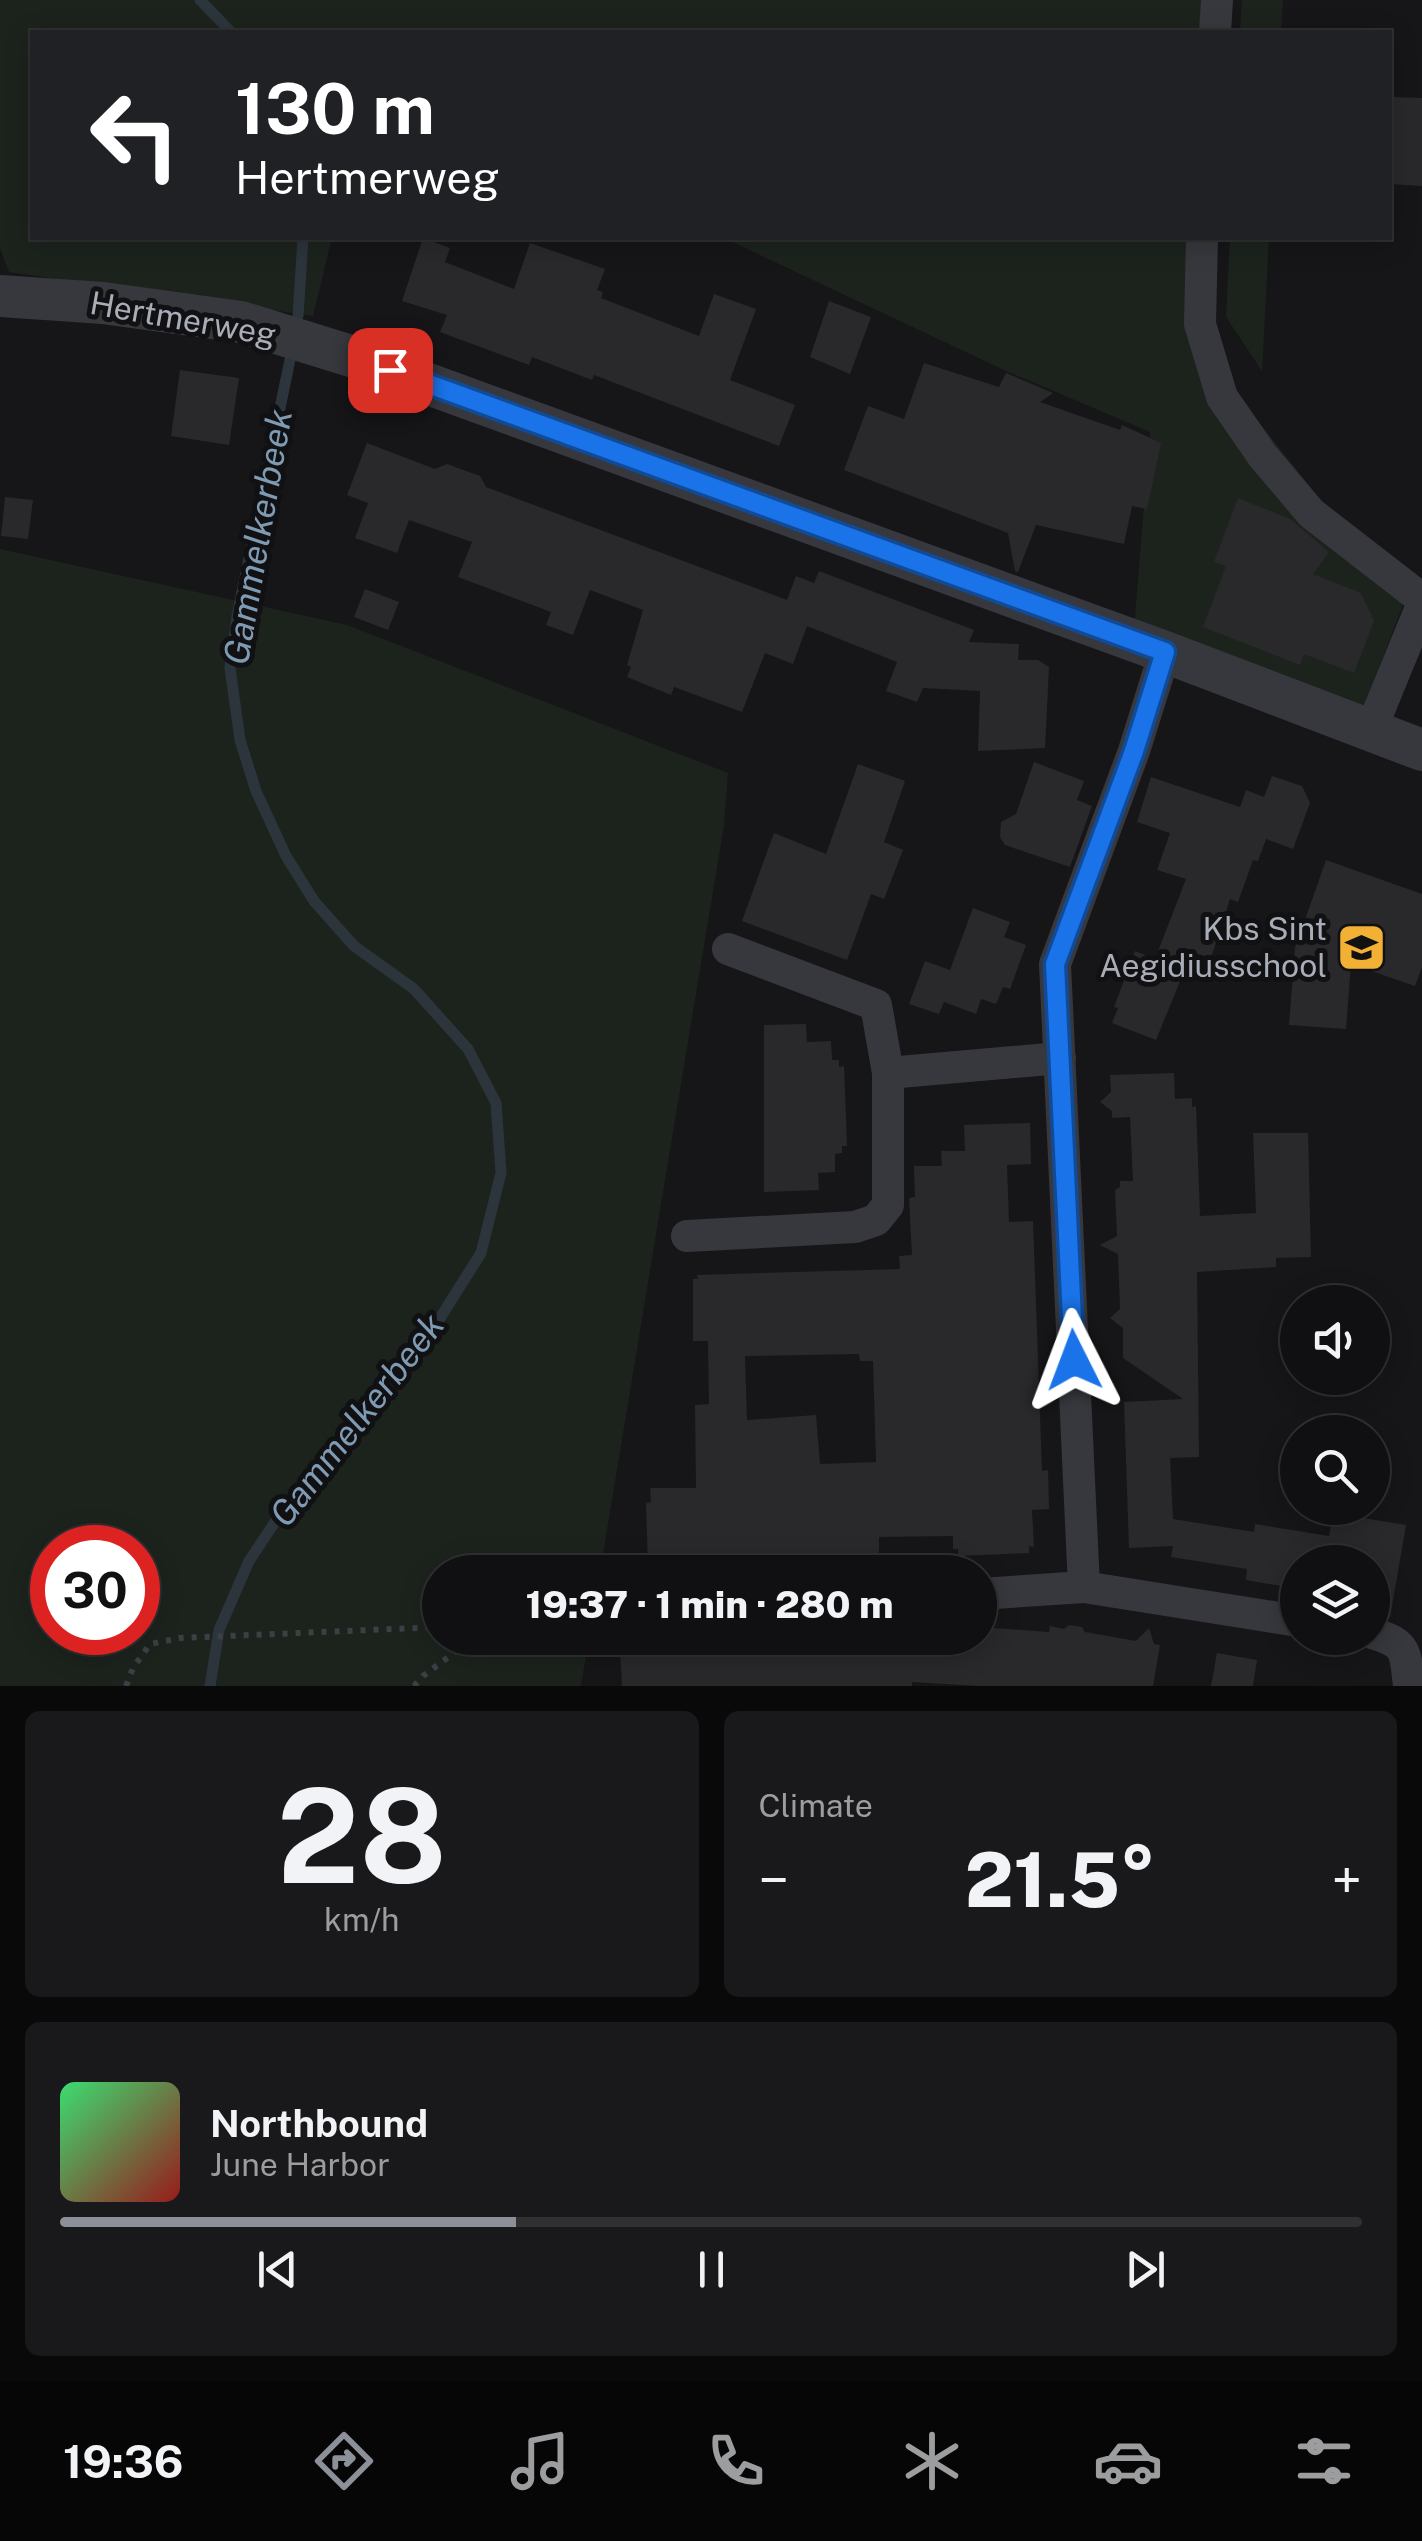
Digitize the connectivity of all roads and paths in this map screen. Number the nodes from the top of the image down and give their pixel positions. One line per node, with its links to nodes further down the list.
1 (1217, 0): 2 (street)
2 (1215, 30)
3 (1202, 240): 5 (street)
4 (2, 303): 6 (street, Hertmerweg)
5 (1422, 602): 7 (street)
6 (1165, 652): 7 (street, Hertmerweg); 10 (street)
7 (1370, 732): 8 (street, Hertmerweg)
8 (1422, 750)
9 (728, 948): 11 (street)
10 (1060, 1058): 11 (street); 13 (street)
11 (888, 1073): 12 (street)
12 (686, 1236)
13 (1084, 1587): 14 (street); 15 (street)
14 (997, 1593)
15 (1280, 1618)
16 (422, 1628): 19 (path)
17 (1390, 1638): 21 (street)
18 (451, 1655): 20 (path)
19 (126, 1686)
20 (414, 1686)
21 (1409, 1686)

